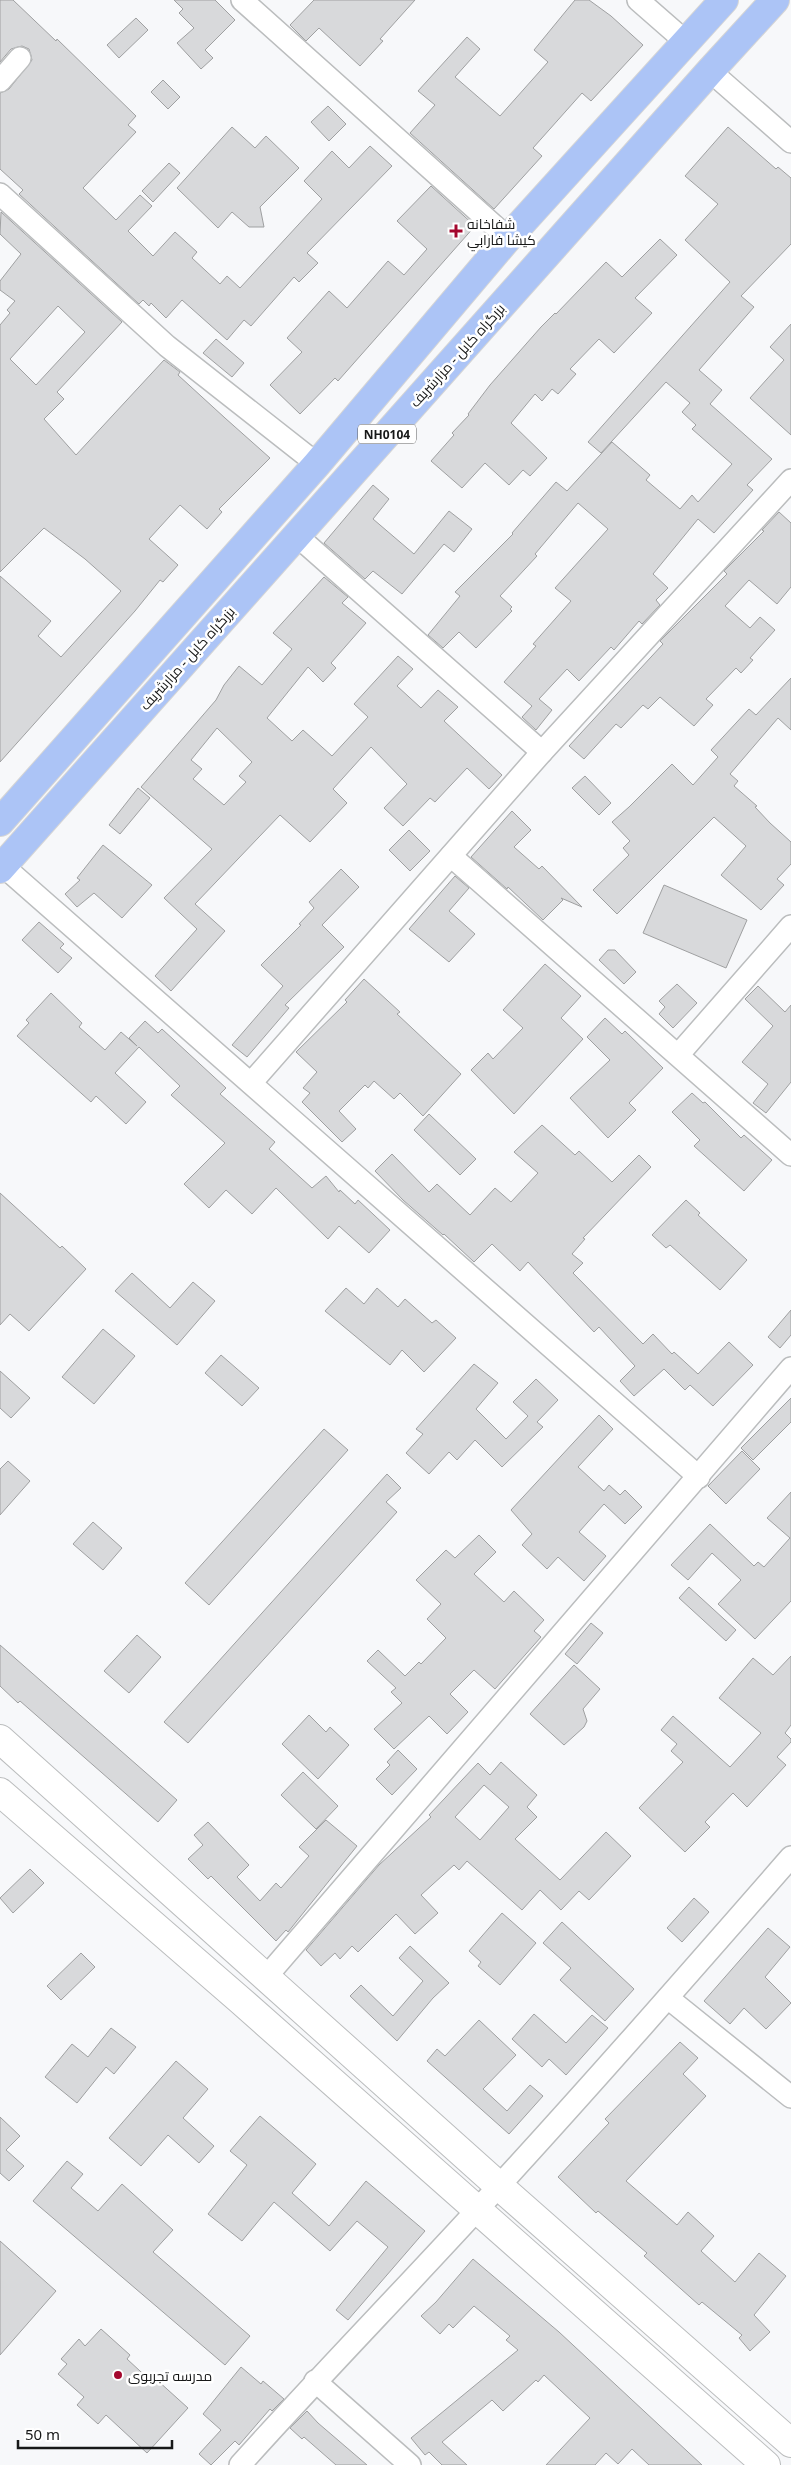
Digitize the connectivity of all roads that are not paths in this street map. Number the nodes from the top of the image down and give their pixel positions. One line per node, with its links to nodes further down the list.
1 (242, 0): 11 (street)
2 (638, 0): 5 (street)
3 (724, 0): 5 (highway, NH0104)
4 (776, 0): 7 (highway, بزرگراه کابل - مزارشریف / NH0104)
5 (686, 42): 11 (highway, NH0104)
6 (20, 58): 8 (street)
7 (710, 71): 9 (street); 14 (highway, بزرگراه کابل - مزارشریف / NH0104)
8 (0, 81)
9 (791, 142)
10 (0, 194): 12 (street)
11 (508, 238): 12 (highway, NH0104)
12 (317, 464): 16 (highway, NH0104)
13 (791, 480): 15 (street)
14 (296, 535): 15 (street); 18 (highway, بزرگراه کابل - مزارشریف / NH0104)
15 (542, 752): 17 (street)
16 (0, 822)
17 (452, 856): 20 (street); 21 (street)
18 (1, 867): 21 (street)
19 (791, 926): 20 (street)
20 (679, 1054): 22 (street)
21 (251, 1083): 24 (street)
22 (791, 1155)
23 (791, 1368): 24 (street)
24 (699, 1476): 28 (street)
25 (0, 1739): 28 (main road)
26 (0, 1792): 32 (main road)
27 (791, 1857): 29 (street)
28 (267, 1976): 31 (main road)
29 (668, 1998): 30 (street); 31 (street)
30 (791, 2096)
31 (498, 2186): 32 (street); 34 (main road)
32 (476, 2211): 33 (street); 37 (main road)
33 (315, 2381): 35 (street); 36 (street)
34 (791, 2443)
35 (399, 2462)
36 (240, 2465)
37 (766, 2465)

